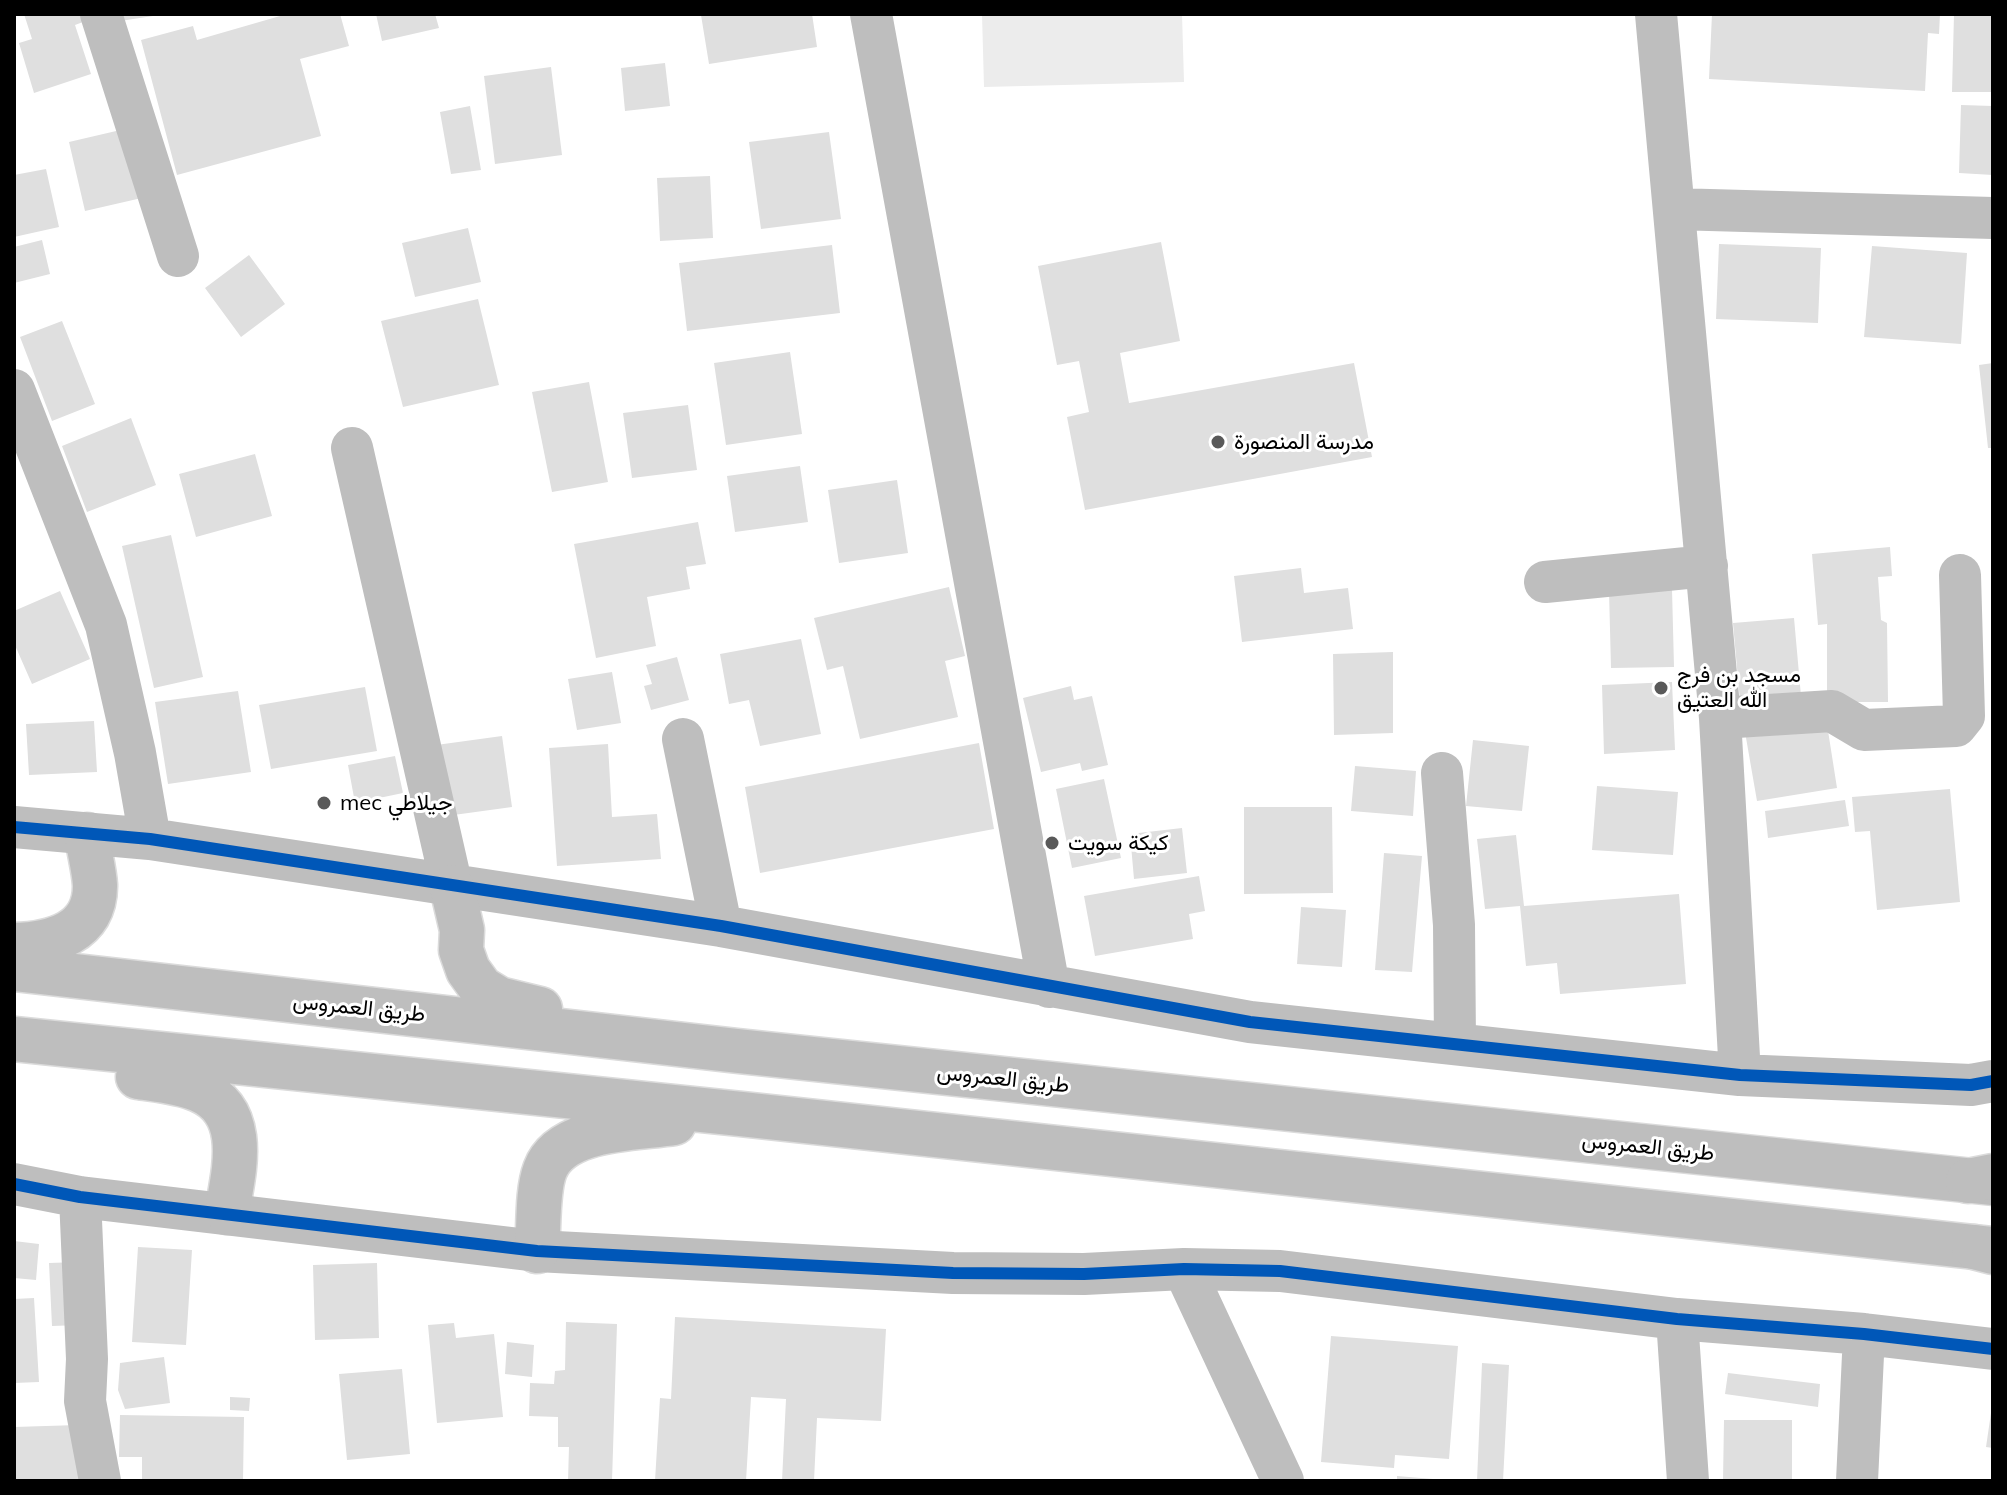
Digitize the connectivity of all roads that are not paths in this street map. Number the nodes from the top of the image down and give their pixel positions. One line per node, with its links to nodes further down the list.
1 (101, 14): 6 (street)
2 (871, 14): 22 (street)
3 (1656, 14): 4 (street)
4 (1674, 209): 5 (street); 9 (street)
5 (1993, 218)
6 (178, 256)
7 (14, 390): 17 (street)
8 (352, 448): 18 (street)
9 (1707, 566): 11 (street); 12 (street)
10 (1960, 575): 12 (street)
11 (1545, 582)
12 (1720, 718): 27 (street)
13 (683, 739): 19 (street)
14 (1442, 773): 24 (street)
15 (14, 827): 16 (street)
16 (87, 835): 17 (street); 20 (main road)
17 (150, 839): 18 (street)
18 (452, 887): 19 (street); 25 (main road)
19 (721, 926): 22 (street)
20 (14, 945)
21 (14, 969): 25 (main road, طريق العمروس)
22 (1049, 987): 24 (street)
23 (14, 1039): 29 (main road)
24 (1455, 1044): 27 (street)
25 (738, 1051): 30 (main road, طريق العمروس)
26 (14, 1055): 33 (main road)
27 (1740, 1075): 28 (street)
28 (1993, 1081)
29 (741, 1114): 34 (main road); 35 (main road)
30 (1985, 1180)
31 (14, 1184): 32 (street)
32 (80, 1197): 33 (street); 40 (street)
33 (227, 1212): 35 (street)
34 (1987, 1250)
35 (537, 1251): 36 (street)
36 (1184, 1269): 37 (street); 41 (street)
37 (1677, 1319): 38 (street); 42 (street)
38 (1864, 1334): 39 (street); 43 (street)
39 (1993, 1349)
40 (100, 1481)
41 (1283, 1481)
42 (1688, 1481)
43 (1857, 1481)

